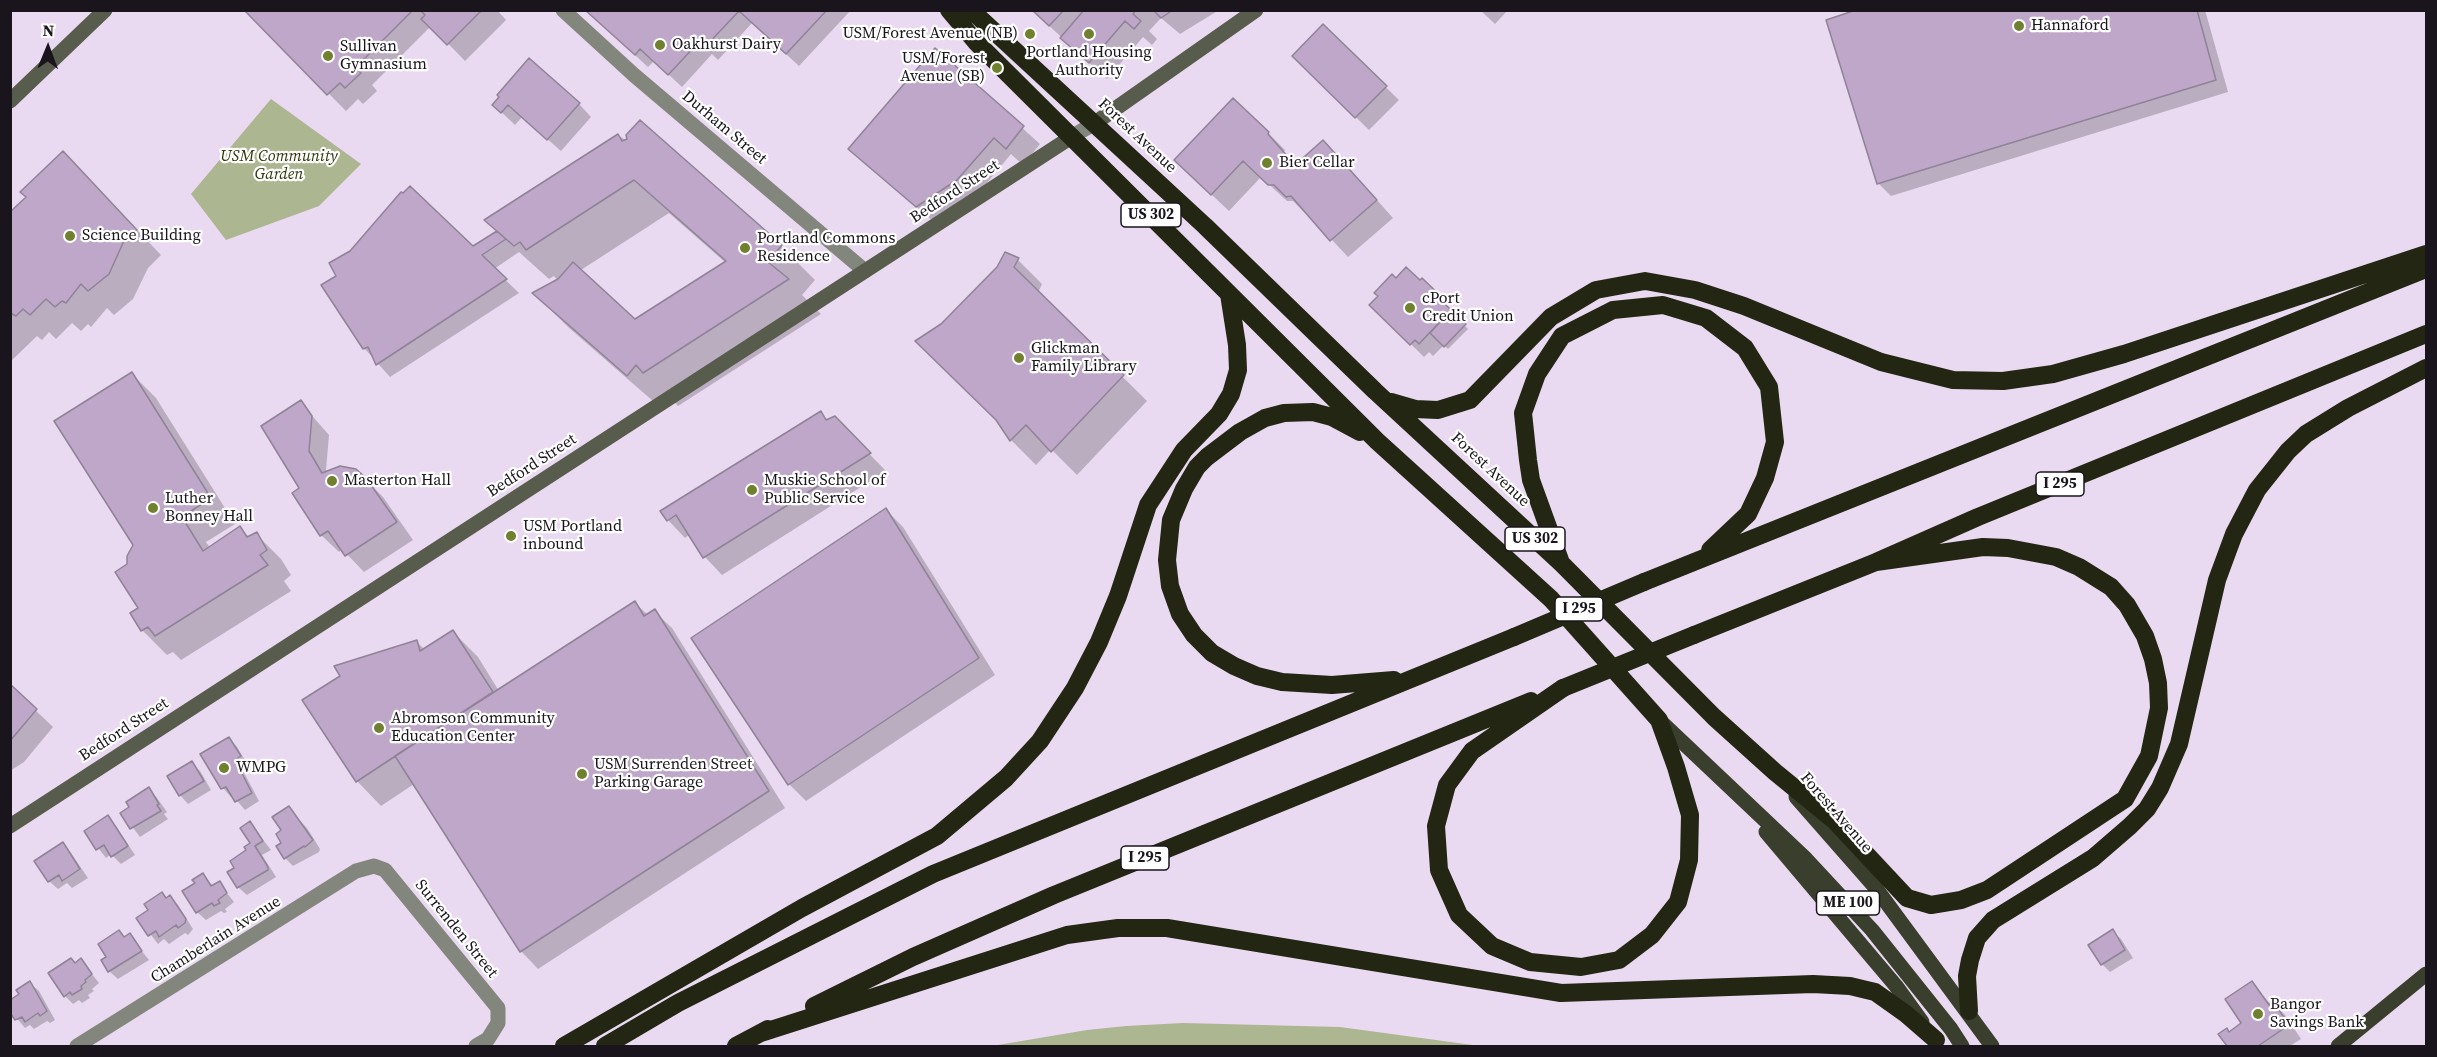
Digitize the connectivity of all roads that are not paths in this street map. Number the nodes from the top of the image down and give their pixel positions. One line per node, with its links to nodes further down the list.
1 (105, 10): 6 (street)
2 (563, 10): 11 (street, Durham Street)
3 (949, 10): 8 (highway, US 302)
4 (971, 10): 7 (highway, Forest Avenue / US 302)
5 (1256, 10): 7 (street)
6 (10, 101)
7 (1095, 123): 8 (street); 15 (highway, Forest Avenue / US 302)
8 (1073, 136): 11 (street, Bedford Street); 12 (highway, US 302)
9 (2427, 254): 15 (highway)
10 (2427, 269): 17 (highway, I 295)
11 (865, 272): 25 (street, Bedford Street)
12 (1229, 294): 16 (highway, US 302); 33 (highway)
13 (2427, 334): 18 (highway, I 295)
14 (2427, 368): 28 (highway)
15 (1387, 401): 19 (highway, Forest Avenue / US 302)
16 (1377, 441): 20 (highway); 22 (highway, US 302)
17 (1696, 562): 19 (highway); 20 (highway, I 295, bridge)
18 (1876, 562): 21 (highway, I 295, bridge); 23 (highway)
19 (1562, 564): 23 (highway, Forest Avenue / US 302)
20 (1410, 679): 34 (highway, I 295)
21 (1563, 688): 22 (highway); 29 (highway, I 295)
22 (1659, 720): 24 (main road, ME 100)
23 (1774, 772): 28 (main road, Forest Avenue / ME 100)
24 (1718, 774): 30 (main road); 36 (main road, ME 100)
25 (10, 825)
26 (374, 866): 31 (street, Chamberlain Avenue); 32 (street, Surrenden Street)
27 (2427, 974): 38 (main road)
28 (1968, 1011): 37 (main road, Forest Avenue / ME 100)
29 (758, 1034): 30 (highway); 35 (highway, I 295)
30 (1938, 1043)
31 (77, 1047)
32 (476, 1047)
33 (564, 1047)
34 (604, 1047)
35 (736, 1047)
36 (1962, 1047)
37 (1992, 1047)
38 (2338, 1047)

